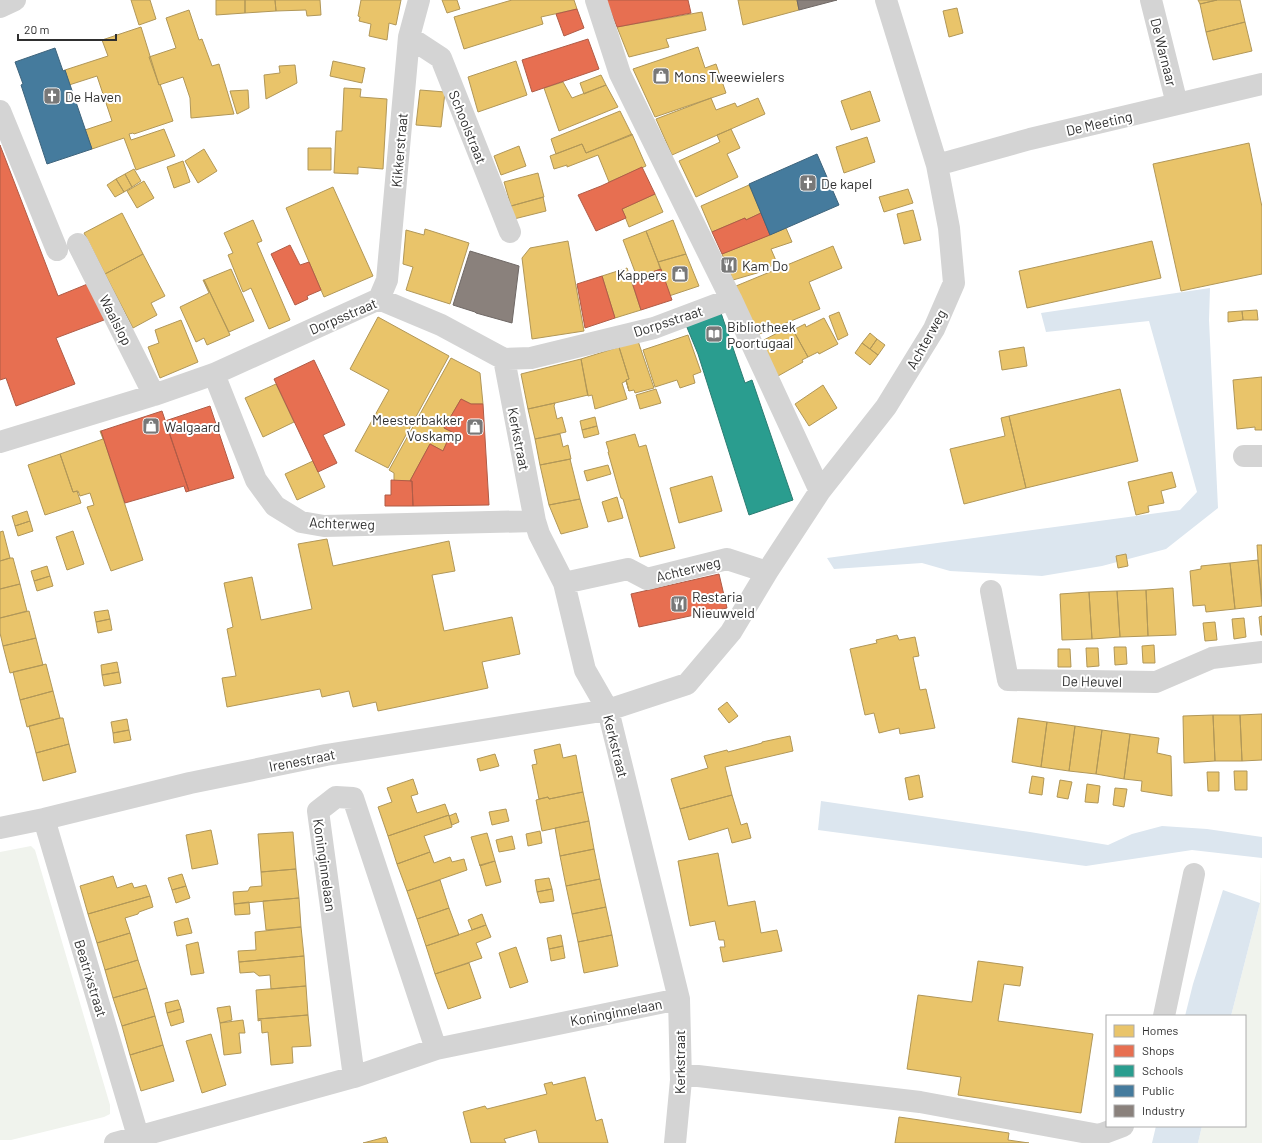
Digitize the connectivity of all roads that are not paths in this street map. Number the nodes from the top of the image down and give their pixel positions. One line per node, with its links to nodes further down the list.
1 (15, 0): 6 (street)
2 (418, 0): 7 (street, Kikkerstraat)
3 (596, 0): 16 (street)
4 (886, 0): 11 (street, Achterweg)
5 (1150, 0): 9 (street, De Warnaar)
6 (0, 7)
7 (409, 37): 12 (street, Schoolstraat); 15 (street, Kikkerstraat)
8 (1262, 84): 9 (street, De Meeting)
9 (1177, 104): 11 (street, De Meeting)
10 (0, 111): 14 (street)
11 (937, 166): 21 (street, Achterweg)
12 (510, 232)
13 (78, 244): 19 (street, Waalslop)
14 (57, 250)
15 (379, 298): 17 (street, Dorpsstraat); 18 (street, Dorpsstraat)
16 (731, 299): 17 (street, Dorpsstraat); 21 (street)
17 (504, 359): 22 (street, Kerkstraat)
18 (214, 374): 19 (street, Dorpsstraat); 22 (street, Achterweg)
19 (154, 395): 20 (street, Dorpsstraat)
20 (0, 442)
21 (820, 492): 23 (street, Achterweg)
22 (537, 528): 24 (street, Kerkstraat)
23 (767, 572): 24 (street, Achterweg); 27 (street, Achterweg)
24 (564, 583): 27 (street, Kerkstraat)
25 (991, 591): 26 (street, De Heuvel)
26 (1262, 652)
27 (608, 710): 28 (street, Irenestraat); 31 (street, Kerkstraat)
28 (44, 819): 29 (street, Irenestraat); 37 (street, Beatrixstraat)
29 (0, 828)
30 (1194, 874): 32 (street)
31 (679, 999): 33 (street, Koninginnelaan); 34 (street, Kerkstraat)
32 (1164, 1015)
33 (436, 1049): 35 (street, Koninginnelaan); 35 (street, Koninginnelaan)
34 (681, 1074): 36 (street); 39 (street, Kerkstraat)
35 (354, 1077): 37 (street, Koninginnelaan)
36 (1120, 1127)
37 (138, 1136): 38 (street, Koninginnelaan)
38 (115, 1143)
39 (675, 1143)

